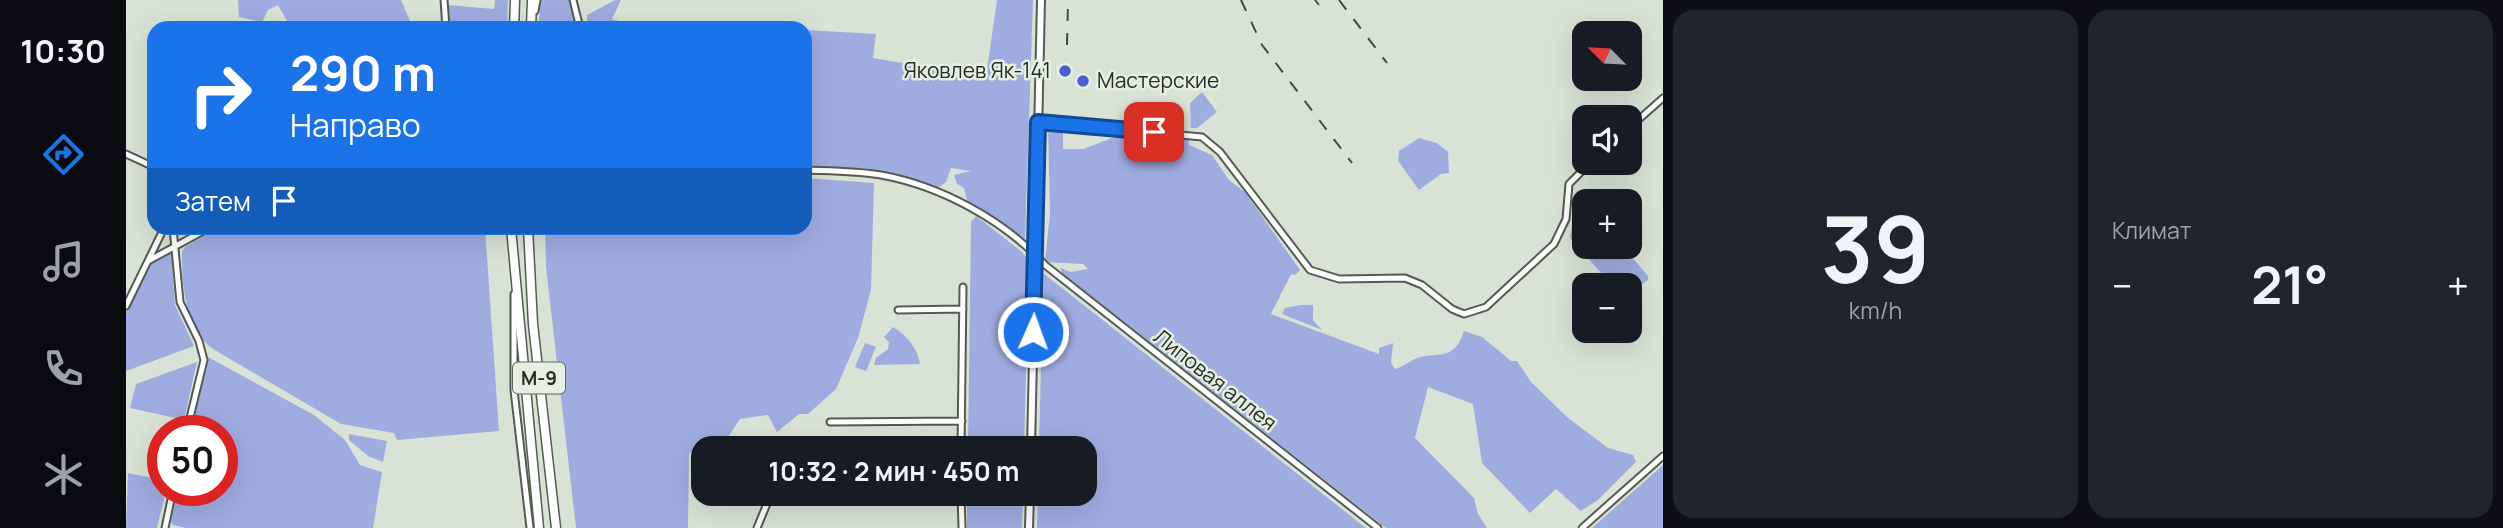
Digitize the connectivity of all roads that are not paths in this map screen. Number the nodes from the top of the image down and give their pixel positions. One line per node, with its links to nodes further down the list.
1 (444, 0): 6 (street)
2 (515, 0): 7 (highway)
3 (534, 0): 8 (highway)
4 (573, 0): 9 (street)
5 (1041, 0): 12 (main road)
6 (446, 21)
7 (514, 21)
8 (532, 21)
9 (578, 21)
10 (1663, 98): 11 (street)
11 (1642, 117)
12 (1038, 122): 16 (street); 23 (main road)
13 (126, 154): 14 (street)
14 (147, 164)
15 (812, 170): 23 (street, Липовая аллея)
16 (1578, 175)
17 (161, 235): 24 (street)
18 (174, 235): 22 (street)
19 (196, 235): 22 (street)
20 (511, 235): 25 (highway, М-9)
21 (528, 235): 43 (highway, М-9)
22 (175, 246): 24 (street); 30 (street)
23 (1035, 254): 34 (main road); 47 (street, Липовая аллея)
24 (148, 261): 27 (street)
25 (514, 282): 41 (street); 42 (highway, М-9)
26 (963, 287): 28 (street)
27 (126, 306)
28 (963, 309): 29 (street); 31 (street)
29 (898, 310)
30 (191, 415)
31 (962, 421): 32 (street); 33 (street)
32 (830, 422)
33 (961, 436)
34 (1031, 436)
35 (1663, 456): 48 (street)
36 (170, 506): 40 (street)
37 (766, 506): 44 (street)
38 (961, 506): 45 (street)
39 (1030, 506): 46 (main road)
40 (165, 528)
41 (530, 528)
42 (539, 528)
43 (555, 528)
44 (757, 528)
45 (962, 528)
46 (1029, 528)
47 (1378, 528)
48 (1582, 528)

